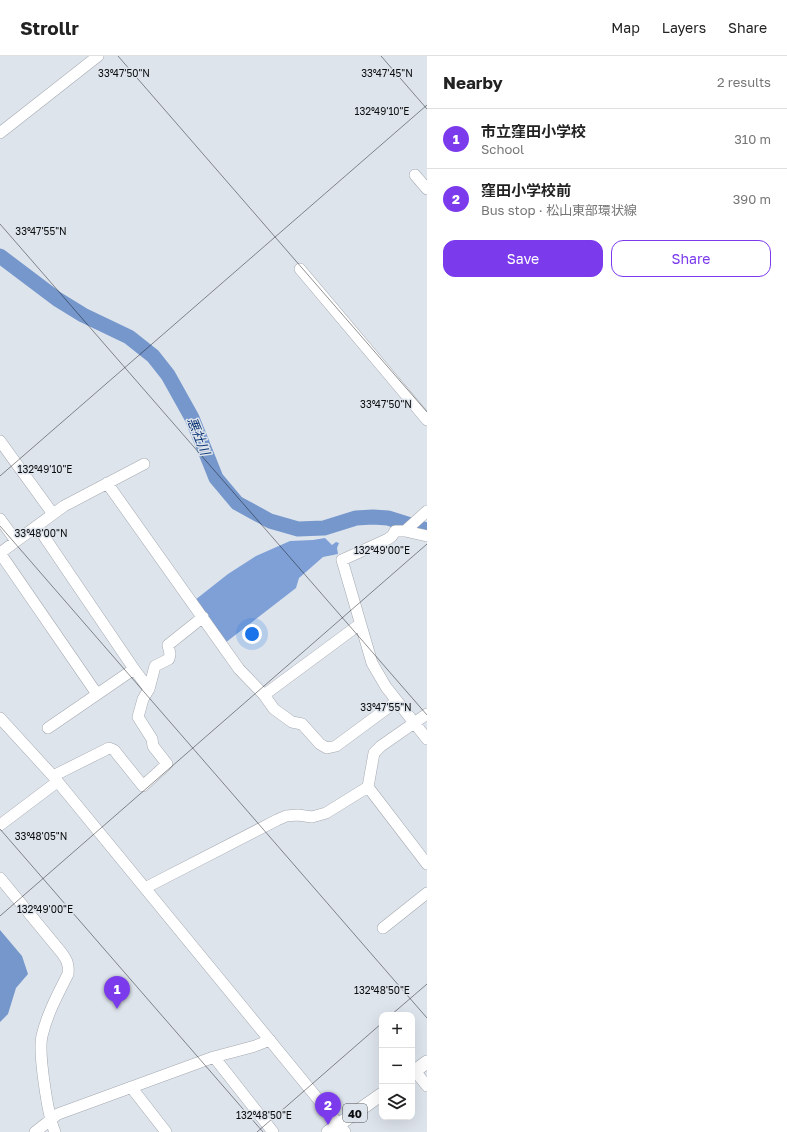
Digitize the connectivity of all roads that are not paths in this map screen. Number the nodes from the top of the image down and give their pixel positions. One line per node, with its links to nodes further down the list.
1 (98, 56): 2 (street)
2 (0, 133)
3 (415, 175): 4 (street)
4 (427, 189)
5 (300, 269): 6 (street)
6 (427, 420)
7 (0, 441): 10 (street)
8 (144, 464): 9 (street)
9 (107, 483): 10 (street); 18 (street)
10 (53, 514): 13 (street)
11 (423, 514): 14 (street)
12 (0, 519): 16 (street)
13 (37, 526): 16 (street); 20 (street)
14 (406, 530): 15 (street); 19 (street)
15 (427, 536)
16 (16, 541): 17 (street)
17 (0, 553): 22 (street)
18 (203, 617): 21 (street); 23 (street)
19 (360, 624): 23 (street); 24 (street)
20 (134, 669): 21 (street); 22 (street)
21 (149, 689): 30 (street)
22 (97, 694): 28 (street)
23 (264, 695): 24 (street)
24 (397, 701): 27 (street)
25 (427, 714): 27 (street)
26 (0, 718): 30 (street)
27 (414, 723): 29 (street); 31 (street)
28 (48, 728)
29 (427, 739)
30 (55, 779): 32 (street); 35 (street)
31 (368, 787): 33 (street); 35 (street)
32 (0, 824)
33 (427, 864)
34 (0, 878): 46 (street)
35 (145, 888): 38 (street)
36 (427, 893): 37 (street)
37 (383, 928)
38 (270, 1040): 39 (street); 47 (street)
39 (214, 1057): 44 (street); 51 (street)
40 (427, 1062): 41 (main road)
41 (415, 1071)
42 (415, 1074): 43 (street)
43 (427, 1086)
44 (131, 1088): 46 (street); 50 (street)
45 (379, 1097): 47 (main road, 40)
46 (50, 1119): 48 (street); 49 (street)
47 (342, 1128): 52 (main road, 40)
48 (35, 1132)
49 (55, 1132)
50 (166, 1132)
51 (272, 1132)
52 (328, 1132)

